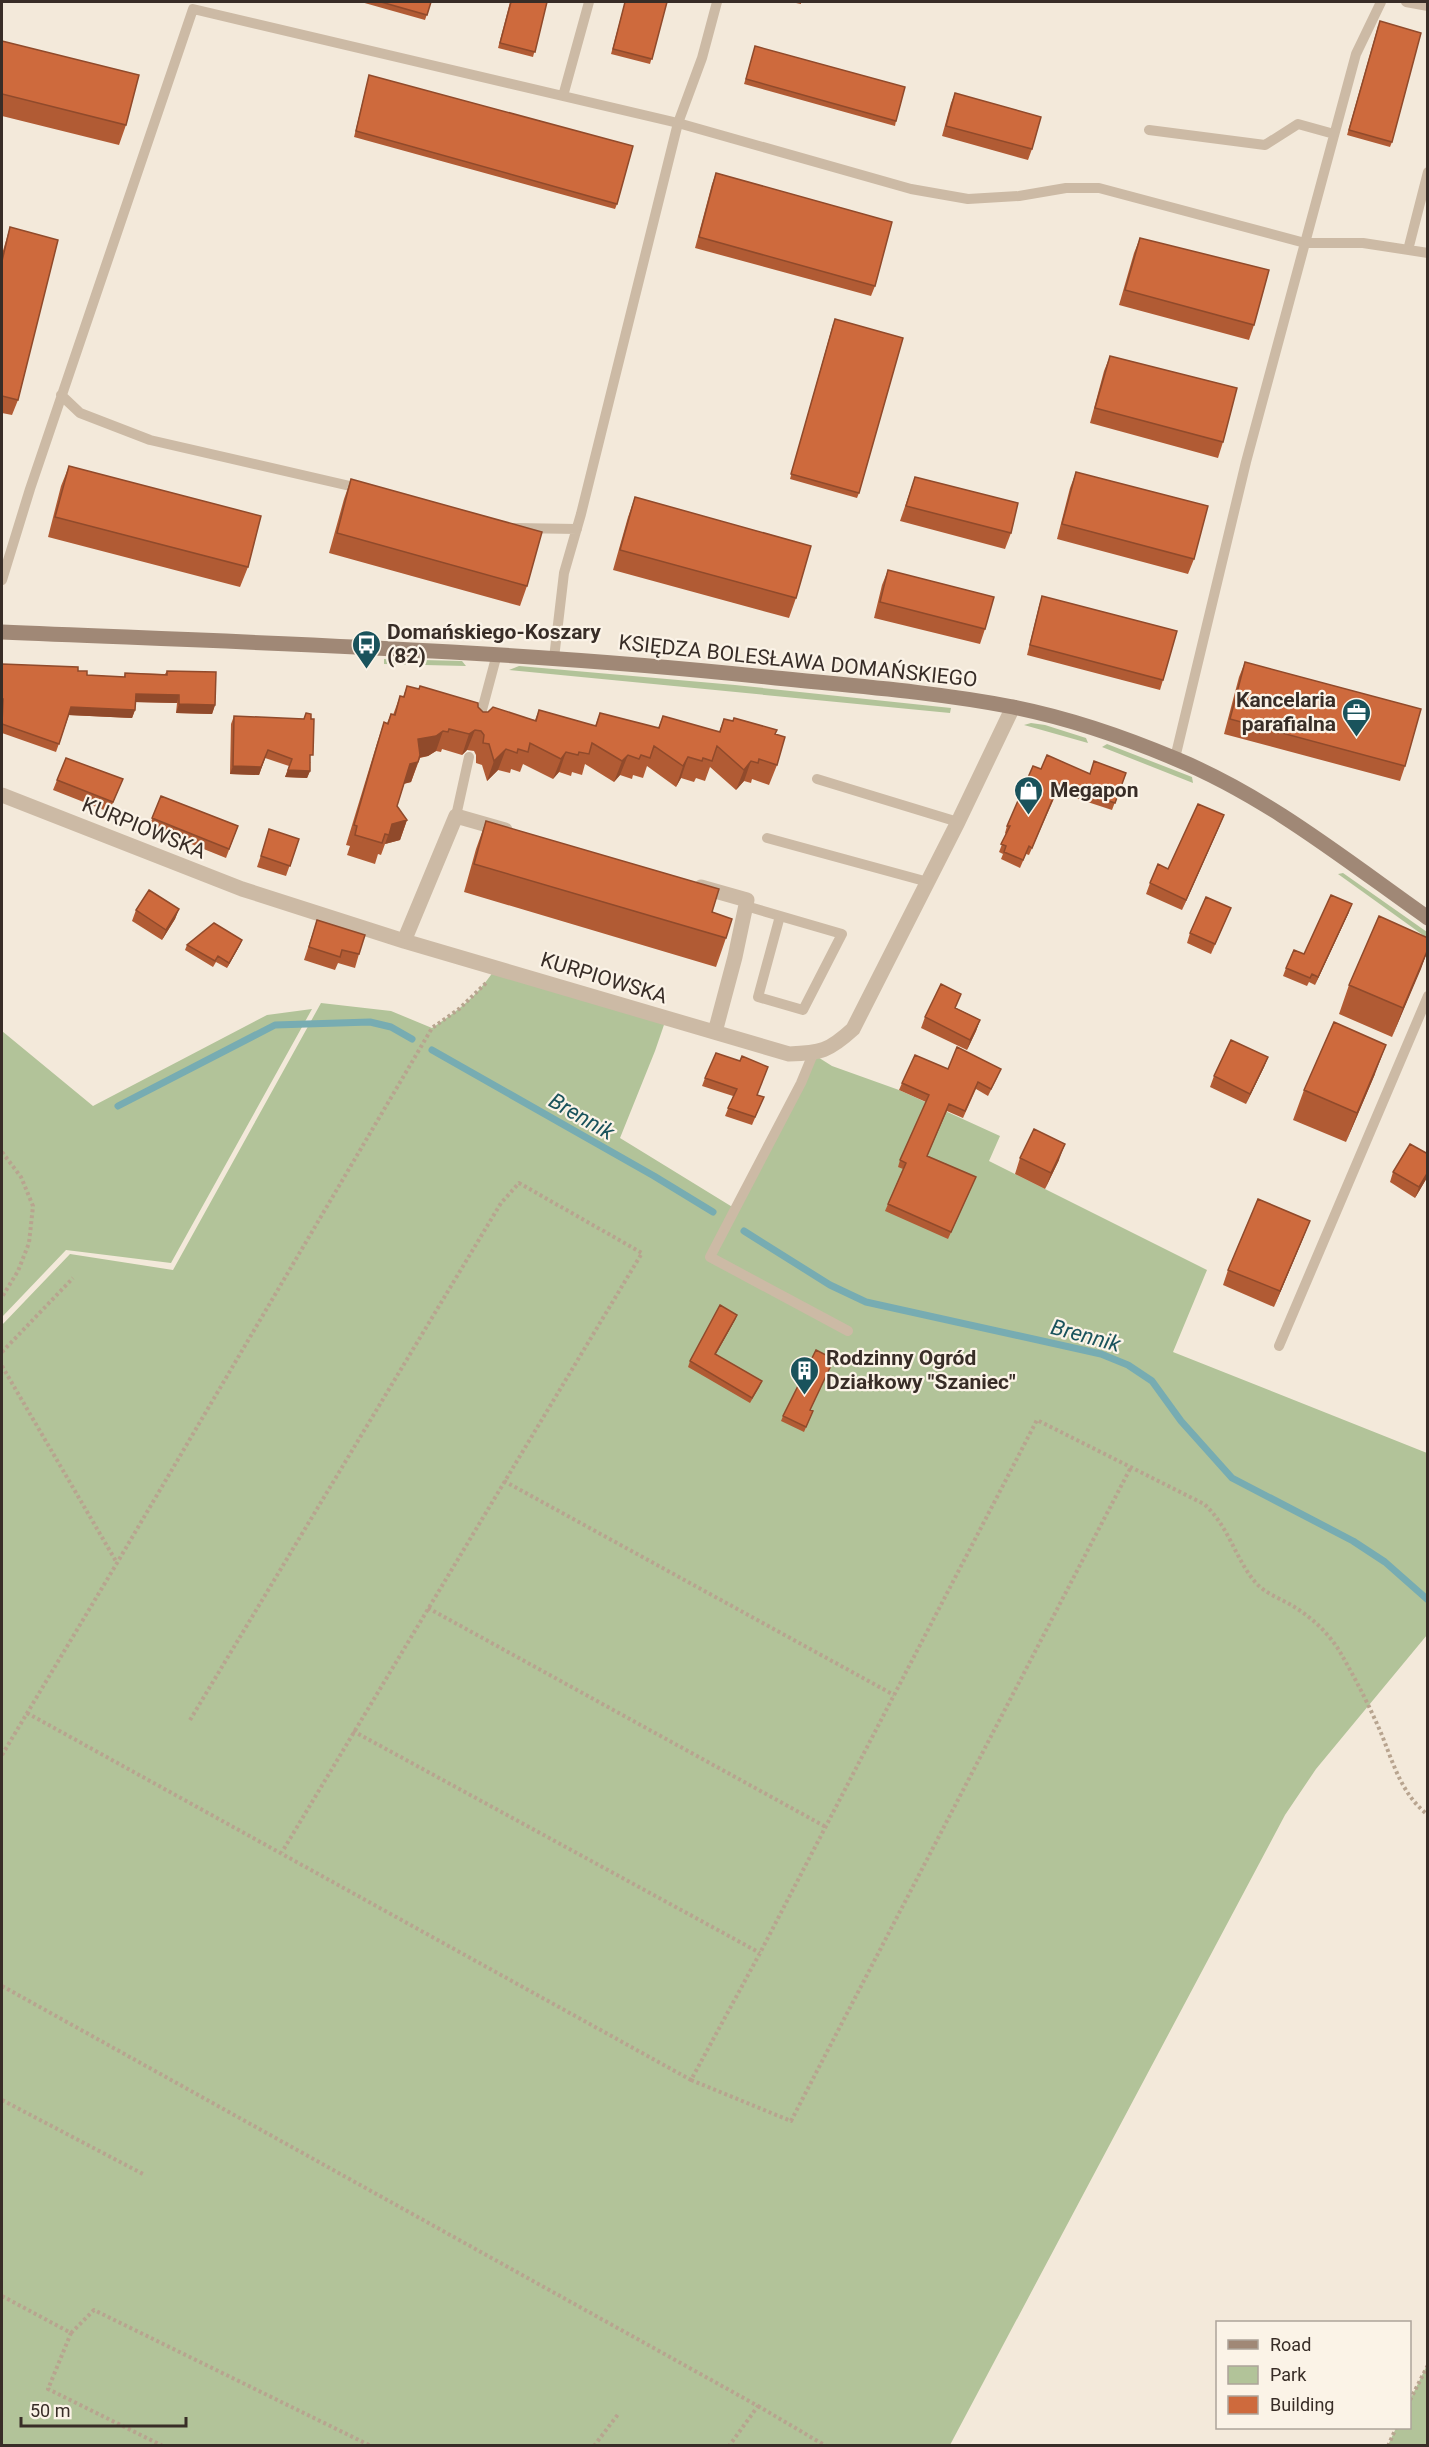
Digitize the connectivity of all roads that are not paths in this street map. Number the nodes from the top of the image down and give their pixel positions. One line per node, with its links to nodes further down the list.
1 (589, 2): 7 (lane)
2 (717, 2): 8 (lane)
3 (1381, 2): 10 (lane)
4 (1407, 2): 6 (lane)
5 (191, 5): 7 (lane); 15 (lane)
6 (1428, 6)
7 (563, 96): 8 (lane)
8 (678, 123): 12 (lane); 18 (lane)
9 (1149, 130): 10 (lane)
10 (1334, 134): 12 (lane)
11 (1428, 172): 13 (lane)
12 (1305, 243): 13 (lane); 26 (lane)
13 (1408, 250): 14 (lane)
14 (1428, 253)
15 (61, 395): 16 (lane); 19 (lane)
16 (375, 493)
17 (500, 528): 18 (lane)
18 (577, 529): 22 (lane)
19 (2, 580)
20 (2, 632): 21 (main road, KSIĘDZA BOLESŁAWA DOMAŃSKIEGO)
21 (497, 654): 22 (main road, KSIĘDZA BOLESŁAWA DOMAŃSKIEGO); 24 (lane)
22 (554, 657): 23 (main road, KSIĘDZA BOLESŁAWA DOMAŃSKIEGO)
23 (1013, 707): 26 (main road, KSIĘDZA BOLESŁAWA DOMAŃSKIEGO); 30 (street, KURPIOWSKA)
24 (478, 725)
25 (470, 757): 29 (lane)
26 (1175, 758): 37 (main road, KSIĘDZA BOLESŁAWA DOMAŃSKIEGO)
27 (817, 779): 30 (lane)
28 (2, 795): 38 (street, KURPIOWSKA)
29 (456, 816): 31 (street); 38 (street)
30 (958, 822): 33 (street, KURPIOWSKA)
31 (523, 836)
32 (767, 838): 33 (lane)
33 (928, 882): 41 (street, KURPIOWSKA)
34 (691, 884): 35 (street)
35 (746, 906): 36 (lane); 40 (street)
36 (780, 916): 36 (lane)
37 (1428, 918)
38 (404, 941): 40 (street, KURPIOWSKA)
39 (1428, 996): 43 (lane)
40 (715, 1032): 41 (street, KURPIOWSKA)
41 (813, 1053): 42 (lane)
42 (848, 1331)
43 (1279, 1346)

